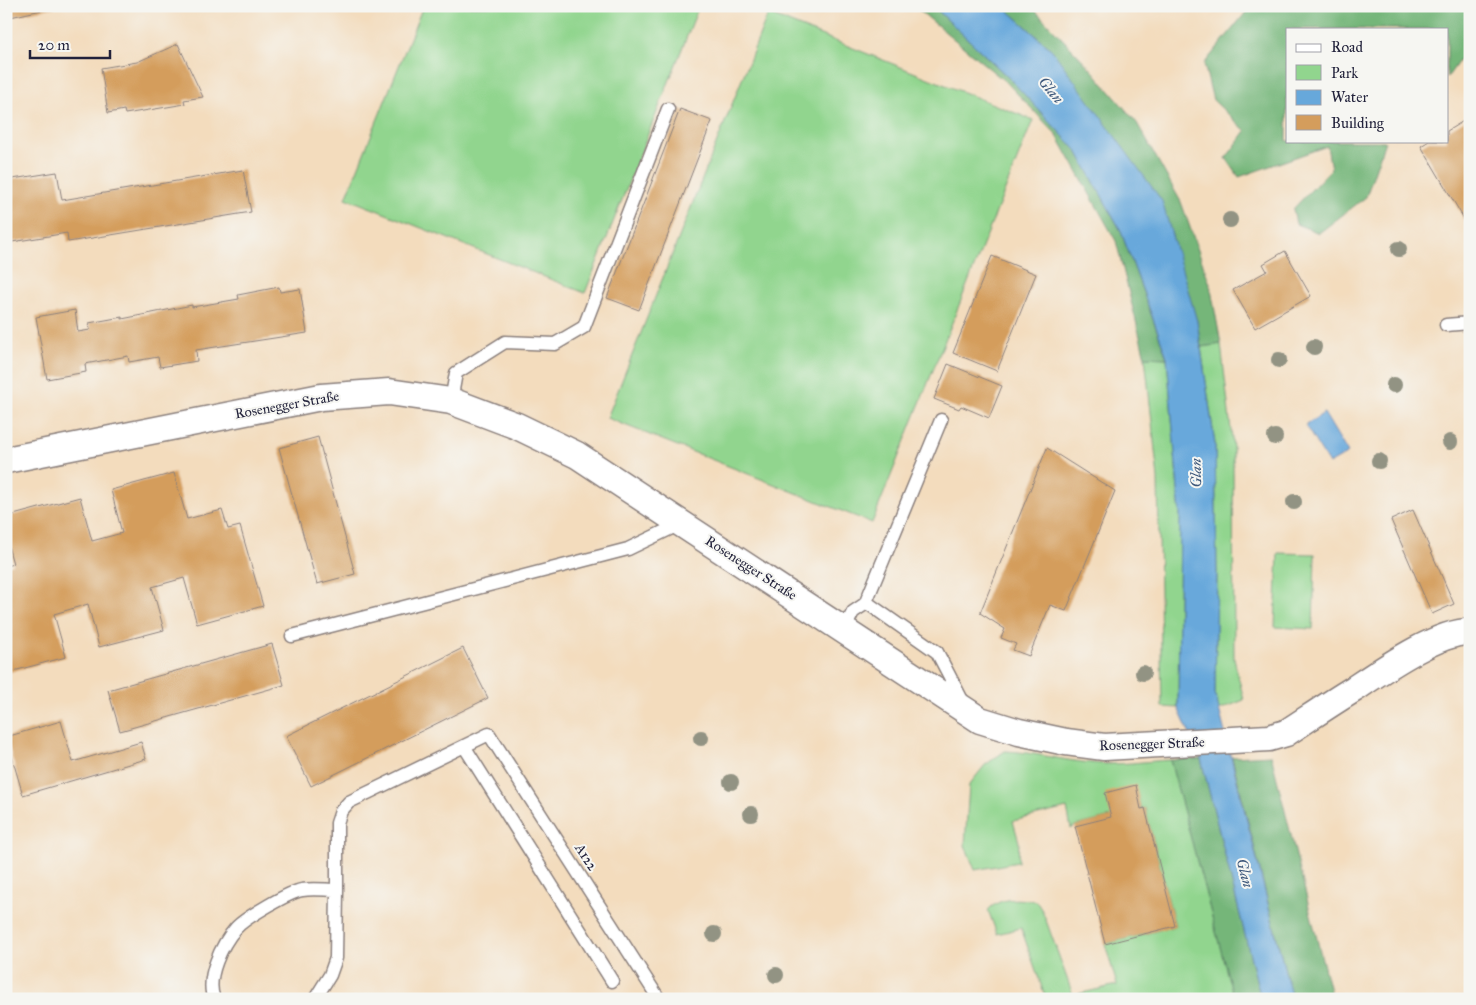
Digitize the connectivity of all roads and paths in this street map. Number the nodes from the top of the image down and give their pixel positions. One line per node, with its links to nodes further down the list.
1 (668, 109): 4 (lane)
2 (1470, 323): 3 (lane)
3 (1446, 325)
4 (451, 401): 6 (street, Rosenegger Straße); 7 (street, Rosenegger Straße)
5 (941, 420): 12 (lane)
6 (6, 460)
7 (682, 523): 9 (street, Rosenegger Straße); 11 (lane)
8 (865, 604): 9 (lane)
9 (844, 630): 12 (street, Rosenegger Straße)
10 (1470, 632): 12 (street, Rosenegger Straße)
11 (292, 636)
12 (967, 711)
13 (464, 746): 14 (lane); 15 (lane); 16 (lane, A122)
14 (337, 890): 17 (lane); 18 (lane)
15 (612, 981)
16 (658, 998)
17 (214, 999)
18 (314, 999)

